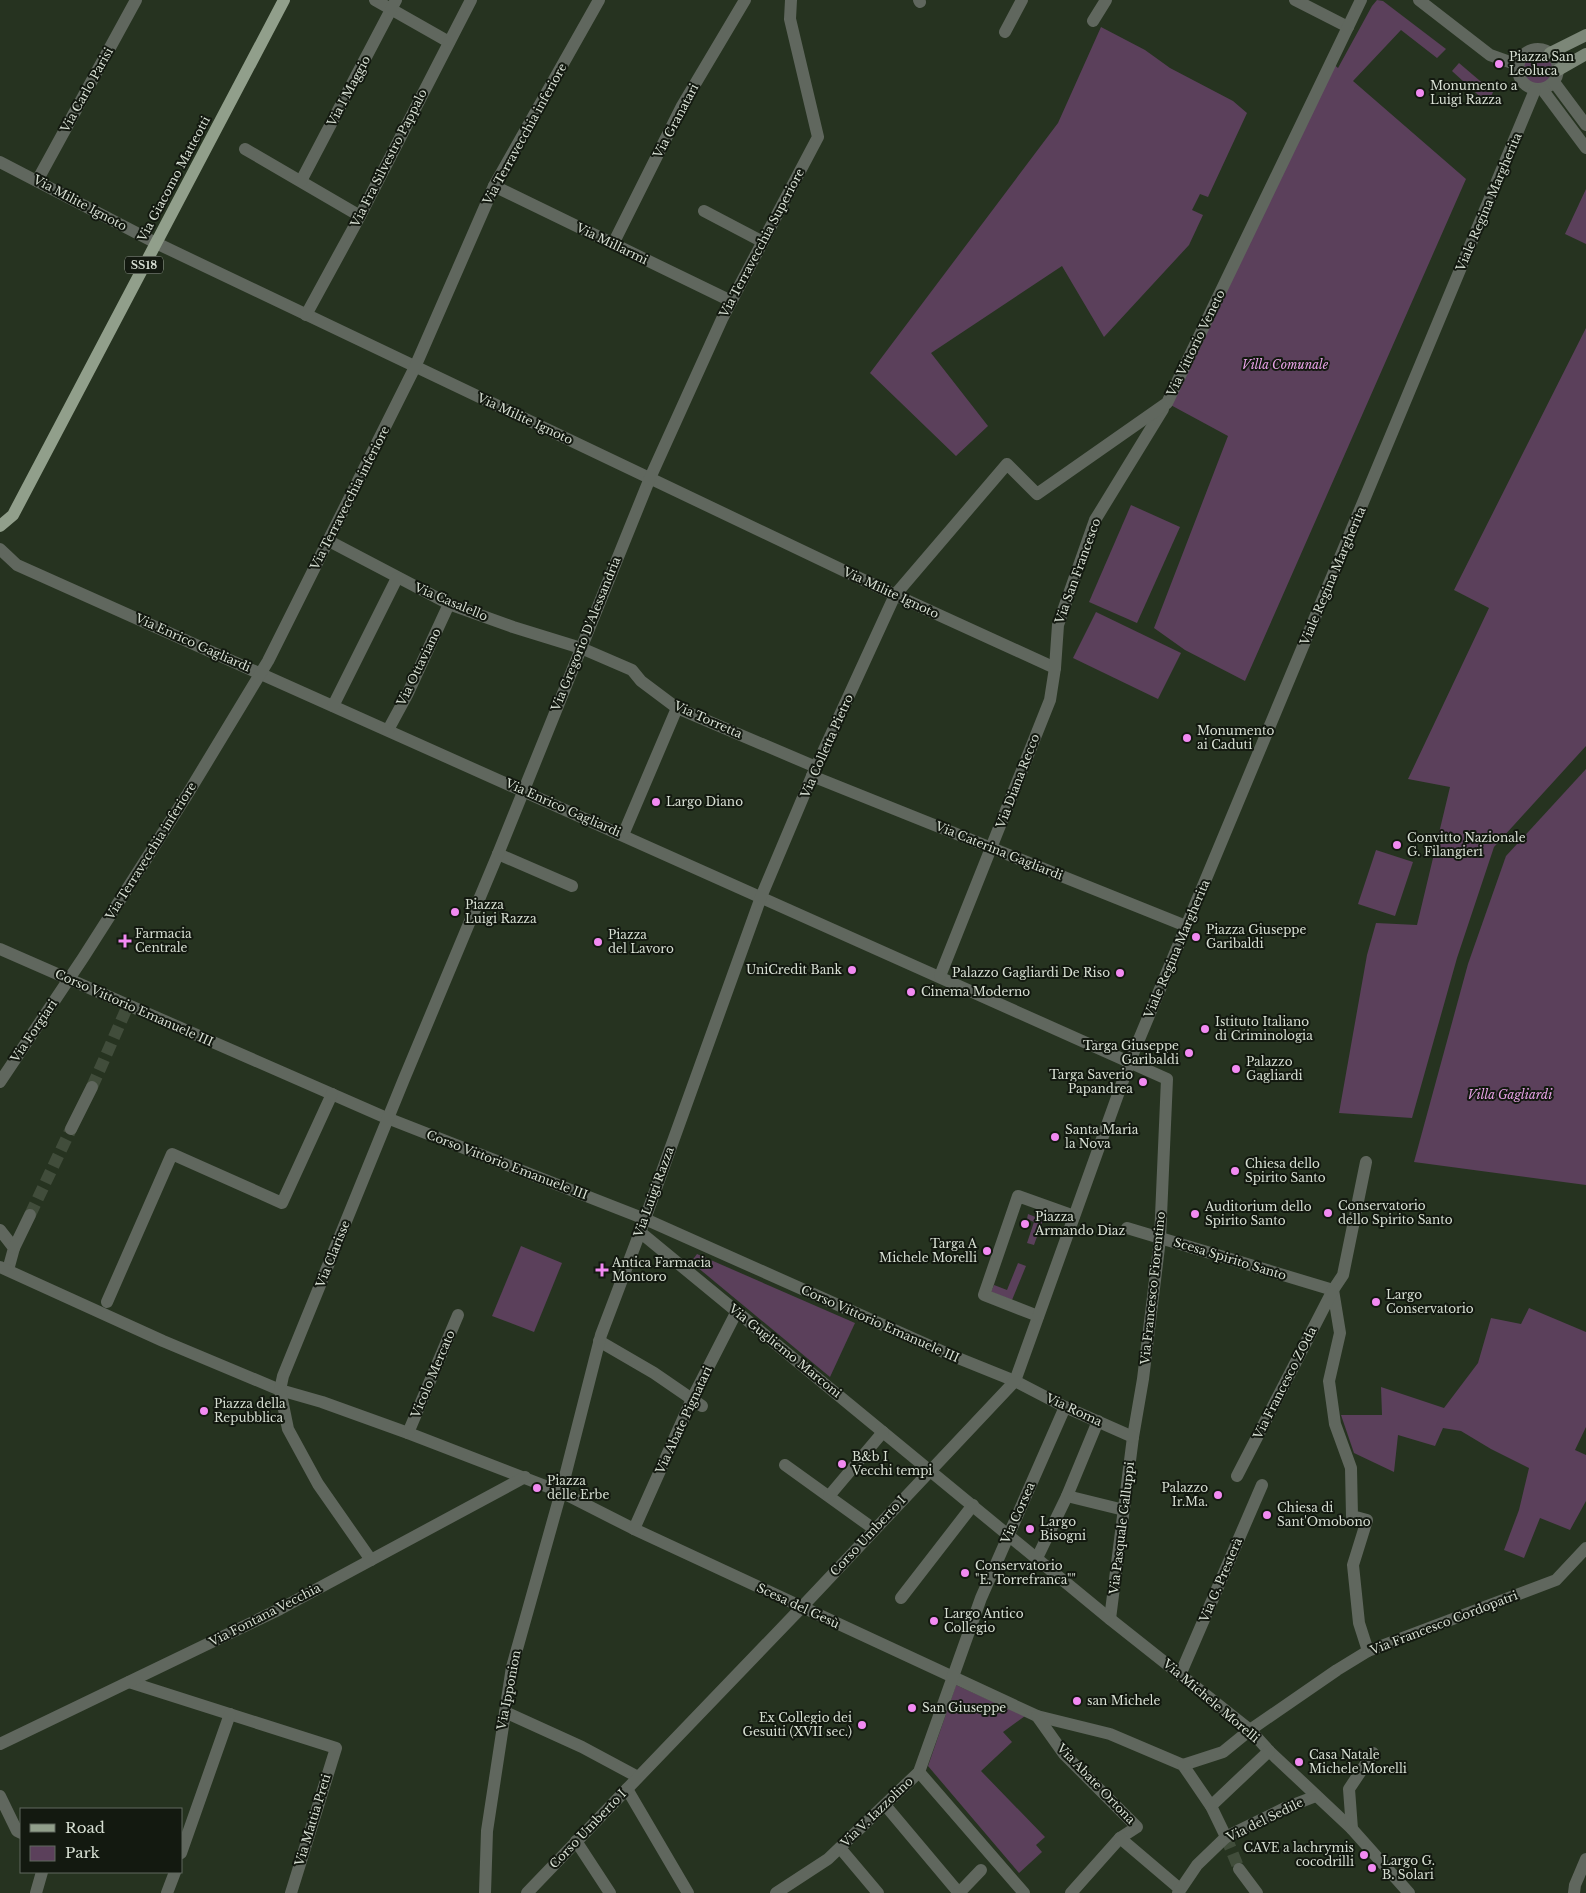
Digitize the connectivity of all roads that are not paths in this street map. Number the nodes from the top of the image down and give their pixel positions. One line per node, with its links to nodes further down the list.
1 (284, 0): 35 (main road, Via Giacomo Matteotti / SS18)
2 (375, 0): 13 (street)
3 (471, 0): 18 (street, Via Fra Silvestro Pappalo)
4 (599, 0): 31 (street, Via Terravecchia inferiore)
5 (744, 0): 36 (street, Via Granatari)
6 (791, 0): 34 (street, Via Terravecchia Superiore)
7 (1022, 0): 16 (street)
8 (1106, 0): 14 (street)
9 (1295, 0): 15 (street)
10 (1361, 0): 15 (street, Via Vittorio Veneto)
11 (1420, 0): 21 (street)
12 (132, 1): 29 (street, Via Carlo Parisi)
13 (394, 5): 18 (street); 30 (street, Via I Maggio)
14 (1093, 21)
15 (1348, 27): 40 (street, Via Vittorio Veneto)
16 (1005, 32)
17 (1586, 35): 19 (main road)
18 (449, 42): 33 (street, Via Fra Silvestro Pappalo)
19 (1550, 53): 21 (street); 22 (street)
20 (1586, 54): 22 (main road)
21 (1518, 65): 24 (street)
22 (1558, 70): 23 (street)
23 (1554, 82): 24 (street); 25 (street)
24 (1539, 90): 26 (street); 61 (street, Viale Regina Margherita)
25 (1586, 125)
26 (1586, 148)
27 (245, 149): 30 (street)
28 (0, 162): 29 (street, Via Milite Ignoto)
29 (37, 181): 35 (street, Via Milite Ignoto)
30 (301, 181): 33 (street)
31 (494, 186): 36 (street, Via Millarmi); 39 (street, Via Terravecchia inferiore)
32 (704, 212): 34 (street)
33 (360, 216): 38 (street, Via Fra Silvestro Pappalo)
34 (763, 242): 37 (street, Via Terravecchia Superiore)
35 (156, 243): 38 (street, Via Milite Ignoto); 42 (main road, Via Giacomo Matteotti / SS18)
36 (613, 244): 37 (street, Via Millarmi)
37 (731, 302): 41 (street, Via Terravecchia Superiore)
38 (306, 315): 39 (street, Via Milite Ignoto)
39 (416, 367): 41 (street, Via Milite Ignoto); 43 (street, Via Terravecchia inferiore)
40 (1167, 403): 46 (street, Via Vittorio Veneto); 49 (street, Via San Francesco)
41 (650, 478): 46 (street, Via Milite Ignoto); 48 (street, Via Gregorio D'Alessandria)
42 (0, 526)
43 (329, 541): 45 (street, Via Casalello); 50 (street, Via Terravecchia inferiore)
44 (0, 550): 50 (street, Via Enrico Gagliardi)
45 (397, 578): 47 (street, Via Casalello); 51 (street)
46 (895, 595): 49 (street, Via Milite Ignoto); 54 (street, Via Colletta Pietro)
47 (449, 604): 48 (street, Via Casalello); 53 (street, Via Ottaviano)
48 (581, 648): 52 (street, Via Torretta); 55 (street, Via Gregorio D'Alessandria)
49 (1055, 668): 57 (street, Via Diana Recco)
50 (260, 673): 51 (street, Via Enrico Gagliardi); 64 (street, Via Terravecchia inferiore)
51 (333, 706): 53 (street, Via Enrico Gagliardi)
52 (677, 708): 54 (street, Via Torretta); 56 (street)
53 (388, 730): 55 (street, Via Enrico Gagliardi)
54 (814, 771): 57 (street, Via Caterina Gagliardi); 60 (street, Via Colletta Pietro)
55 (523, 790): 56 (street, Via Enrico Gagliardi); 58 (street, Via Gregorio D'Alessandria)
56 (623, 835): 60 (street, Via Enrico Gagliardi)
57 (992, 848): 61 (street, Via Caterina Gagliardi); 63 (street, Via Diana Recco)
58 (498, 854): 59 (street); 69 (street, Via Clarisse)
59 (572, 886)
60 (761, 897): 63 (street, Via Enrico Gagliardi); 74 (street, Via Luigi Razza)
61 (1186, 926): 65 (street, Viale Regina Margherita)
62 (0, 949): 64 (street, Corso Vittorio Emanuele III)
63 (940, 976): 65 (street, Via Enrico Gagliardi)
64 (68, 979): 66 (street, Via Forgiari); 68 (street, Corso Vittorio Emanuele III)
65 (1130, 1061): 73 (street, Corso Umberto I); 78 (street, Via Francesco Fiorentino)
66 (0, 1082)
67 (92, 1087): 70 (street)
68 (332, 1094): 69 (street, Corso Vittorio Emanuele III); 82 (street)
69 (389, 1119): 74 (street, Corso Vittorio Emanuele III); 88 (street, Via Clarisse)
70 (71, 1129)
71 (1366, 1162): 81 (street, Via Francesco ZOda)
72 (30, 1214): 79 (street)
73 (1074, 1216): 85 (street, Corso Umberto I); 85 (street)
74 (645, 1219): 77 (street, Via Luigi Razza); 87 (street, Corso Vittorio Emanuele III)
75 (1127, 1228): 78 (street, Scesa Spirito Santo)
76 (0, 1230): 79 (street)
77 (640, 1232): 83 (street, Via Gugliemo Marconi); 86 (street, Via Luigi Razza)
78 (1160, 1238): 81 (street, Scesa Spirito Santo); 94 (street, Via Francesco Fiorentino)
79 (14, 1248): 80 (street)
80 (4, 1268): 88 (street, Scesa del Gesù)
81 (1333, 1290): 97 (street, Via Francesco ZOda); 114 (street)
82 (107, 1302)
83 (737, 1312): 89 (street, Via Abate Pignatari); 92 (street, Via Gugliemo Marconi)
84 (458, 1315): 93 (street, Vicolo Mercato)
85 (1038, 1316): 87 (street, Corso Umberto I)
86 (599, 1342): 89 (street); 100 (street, Via Luigi Razza)
87 (1015, 1381): 90 (street, Via Roma); 96 (street, Corso Umberto I)
88 (280, 1390): 93 (street, Scesa del Gesù); 110 (street)
89 (697, 1403): 105 (street, Via Abate Pignatari)
90 (1065, 1406): 91 (street, Via Roma); 107 (street, Via Corsea)
91 (1098, 1421): 94 (street, Via Roma); 102 (street)
92 (883, 1432): 96 (street, Via Gugliemo Marconi); 101 (street)
93 (408, 1433): 98 (street, Scesa del Gesù)
94 (1134, 1438): 104 (street, Via Pasquale Galluppi)
95 (785, 1465): 101 (street)
96 (930, 1470): 103 (street, Via Gugliemo Marconi); 106 (street, Corso Umberto I)
97 (1238, 1476)
98 (525, 1477): 100 (street, Scesa del Gesù); 110 (street, Via Fontana Vecchia)
99 (1262, 1485): 115 (street, Via G. Presterà)
100 (561, 1492): 105 (street, Scesa del Gesù); 118 (street, Via Ipponion)
101 (829, 1496): 106 (street)
102 (1067, 1496): 104 (street); 109 (street)
103 (973, 1505): 107 (street, Via Gugliemo Marconi); 111 (street)
104 (1124, 1510): 113 (street, Via Pasquale Galluppi)
105 (634, 1529): 112 (street, Scesa del Gesù)
106 (874, 1529): 112 (street, Corso Umberto I)
107 (1008, 1535): 109 (street, Via Michele Morelli); 116 (street, Via Corsea)
108 (1586, 1548): 114 (street, Via Francesco Cordopatri)
109 (1037, 1558): 113 (street, Via Michele Morelli)
110 (371, 1560): 117 (street, Via Fontana Vecchia)
111 (901, 1598)
112 (801, 1608): 116 (street, Scesa del Gesù); 127 (street, Corso Umberto I)
113 (1110, 1619): 115 (street, Via Michele Morelli)
114 (1368, 1651): 121 (street, Via Francesco Cordopatri)
115 (1180, 1675): 121 (street, Via Michele Morelli)
116 (952, 1676): 120 (street, Scesa del Gesù); 126 (street, Via V. Iazzolino)
117 (129, 1682): 119 (street); 122 (street, Via Fontana Vecchia)
118 (505, 1712): 127 (street); 150 (street, Via Ipponion)
119 (230, 1714): 139 (street); 149 (street, Via Mattia Preti)
120 (1037, 1716): 125 (street, Scesa del Gesù); 136 (street, Via Abate Ortona)
121 (1250, 1730): 123 (street, Via Michele Morelli); 125 (street, Via Francesco Cordopatri)
122 (0, 1744)
123 (1269, 1751): 130 (street, Via Michele Morelli); 132 (street)
124 (1373, 1752): 133 (street)
125 (1184, 1765): 132 (street)
126 (919, 1772): 131 (street, Via V. Iazzolino); 156 (street)
127 (638, 1776): 128 (street, Corso Umberto I)
128 (627, 1788): 137 (street, Corso Umberto I); 153 (street)
129 (0, 1796): 134 (street)
130 (1316, 1796): 133 (street, Via Michele Morelli); 135 (street, Via del Sedile)
131 (885, 1805): 138 (street, Via V. Iazzolino); 155 (street)
132 (1211, 1806): 135 (street)
133 (1352, 1829): 159 (street, Via Michele Morelli)
134 (20, 1832)
135 (1226, 1837): 145 (street, Via del Sedile)
136 (1120, 1838): 145 (street); 157 (street)
137 (576, 1841): 151 (street, Corso Umberto I); 152 (street)
138 (840, 1848): 146 (street, Via V. Iazzolino); 154 (street)
139 (182, 1850)
140 (1586, 1859): 160 (street)
141 (1239, 1869): 158 (street)
142 (981, 1870): 155 (street)
143 (42, 1873): 147 (street)
144 (175, 1873): 148 (street)
145 (1179, 1891)
146 (781, 1892)
147 (36, 1893)
148 (167, 1893)
149 (291, 1893)
150 (485, 1893)
151 (527, 1893)
152 (610, 1893)
153 (688, 1893)
154 (878, 1893)
155 (959, 1893)
156 (1024, 1893)
157 (1071, 1893)
158 (1257, 1893)
159 (1409, 1893)
160 (1574, 1893)

